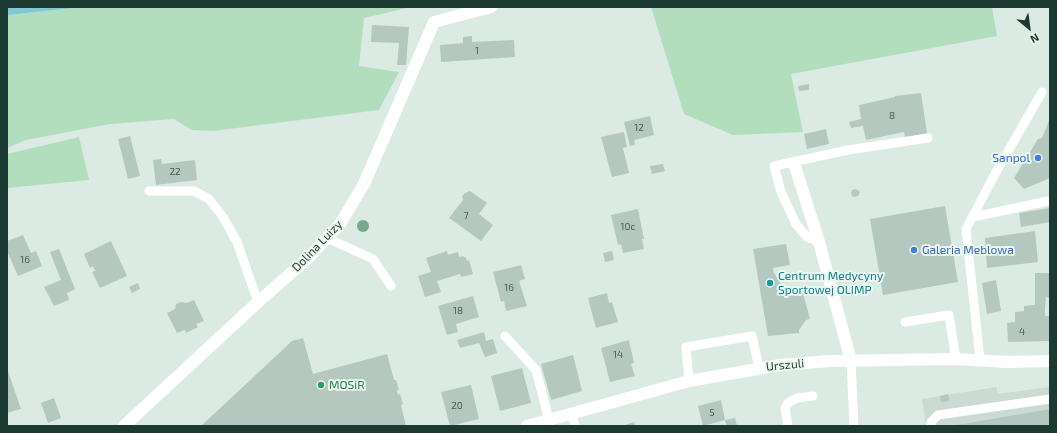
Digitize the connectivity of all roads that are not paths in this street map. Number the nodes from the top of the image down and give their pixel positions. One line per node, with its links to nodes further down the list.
1 (491, 7): 8 (street, Dolina Luizy)
2 (1042, 92): 7 (lane)
3 (928, 138): 4 (lane)
4 (794, 163): 9 (street); 9 (lane)
5 (149, 191): 11 (lane)
6 (1048, 201): 7 (lane)
7 (973, 217): 15 (lane)
8 (327, 238): 10 (lane); 11 (street, Dolina Luizy)
9 (819, 242): 16 (street)
10 (391, 286)
11 (258, 302): 24 (street, Dolina Luizy)
12 (905, 322): 14 (lane)
13 (505, 336): 22 (lane)
14 (956, 359): 15 (street, Urszuli); 16 (street, Urszuli)
15 (980, 360): 17 (street, Urszuli)
16 (851, 361): 18 (street, Urszuli); 27 (lane)
17 (1050, 361)
18 (759, 368): 19 (street, Urszuli); 19 (lane)
19 (689, 381): 23 (street, Urszuli)
20 (813, 396): 26 (lane)
21 (1050, 399): 28 (lane)
22 (549, 420): 23 (street, Urszuli); 25 (street, Urszuli)
23 (573, 420)
24 (124, 426)
25 (527, 426)
26 (788, 426)
27 (854, 426)
28 (931, 426)

